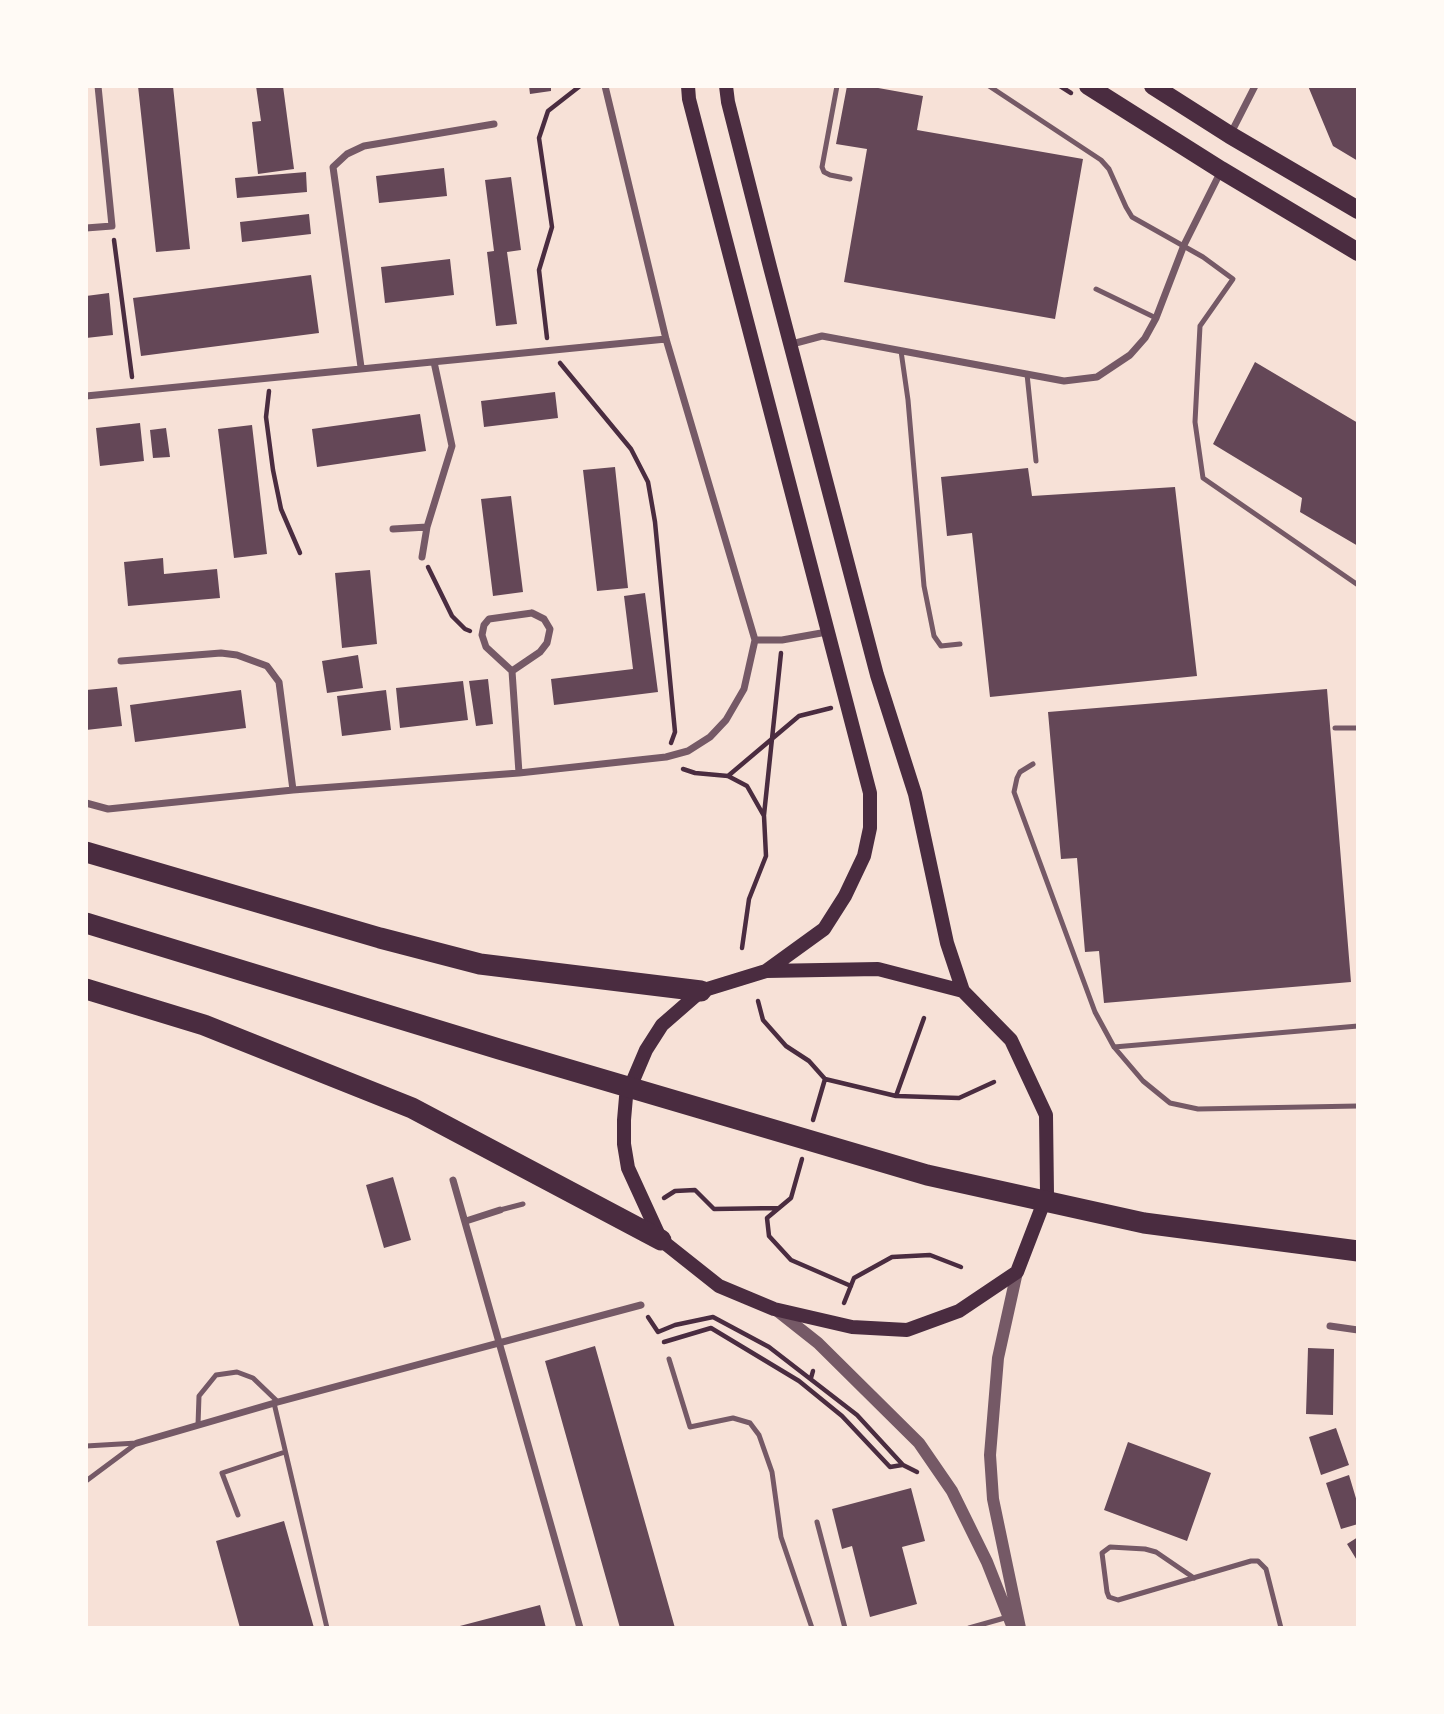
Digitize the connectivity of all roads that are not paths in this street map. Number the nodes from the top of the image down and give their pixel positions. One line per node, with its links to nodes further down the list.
1 (99, 86): 15 (street)
2 (605, 86): 20 (street)
3 (688, 86): 32 (main road)
4 (726, 86): 21 (main road)
5 (837, 86): 13 (lane)
6 (989, 86): 16 (lane)
7 (1088, 86): 12 (main road)
8 (1153, 86): 11 (main road)
9 (1255, 86): 11 (street)
10 (494, 124): 24 (street)
11 (1230, 135): 14 (main road)
12 (1221, 170): 16 (street); 17 (main road)
13 (850, 178)
14 (1358, 210)
15 (86, 228)
16 (1184, 245): 19 (street); 31 (lane)
17 (1358, 252)
18 (1096, 289): 19 (lane)
19 (1156, 318): 25 (street)
20 (666, 339): 23 (street); 33 (street)
21 (792, 344): 22 (street); 48 (main road)
22 (901, 351): 25 (street); 34 (lane)
23 (434, 362): 24 (street); 28 (street)
24 (361, 368): 26 (street)
25 (1027, 374): 27 (lane)
26 (86, 396)
27 (1036, 460)
28 (427, 527): 29 (street); 30 (street)
29 (393, 529)
30 (422, 557)
31 (1358, 585)
32 (827, 632): 33 (street); 45 (main road)
33 (755, 640): 40 (street)
34 (960, 644)
35 (121, 661): 41 (street)
36 (512, 671): 36 (street); 40 (street)
37 (1335, 728): 38 (lane)
38 (1358, 728)
39 (1033, 764): 50 (lane)
40 (519, 773): 41 (street)
41 (293, 790): 42 (street)
42 (86, 803)
43 (86, 852): 47 (highway)
44 (86, 923): 57 (highway)
45 (766, 971): 47 (main road); 48 (main road)
46 (86, 989): 56 (highway)
47 (701, 991): 56 (main road)
48 (963, 991): 58 (main road)
49 (1358, 1026): 50 (lane)
50 (1114, 1047): 51 (lane)
51 (1358, 1106)
52 (453, 1180): 55 (street)
53 (523, 1204): 54 (lane)
54 (500, 1210): 55 (street)
55 (466, 1221): 63 (street)
56 (661, 1240): 60 (main road)
57 (1358, 1251)
58 (1017, 1272): 60 (main road); 80 (street)
59 (641, 1305): 63 (street)
60 (774, 1309): 74 (street)
61 (1330, 1326): 62 (street)
62 (1358, 1330)
63 (499, 1343): 65 (street); 76 (street)
64 (669, 1359): 77 (lane)
65 (276, 1402): 66 (street); 66 (lane); 69 (lane)
66 (198, 1425): 67 (street)
67 (137, 1443): 68 (lane); 70 (lane)
68 (86, 1446)
69 (285, 1452): 71 (lane); 75 (lane)
70 (86, 1481)
71 (238, 1515)
72 (817, 1522): 78 (lane)
73 (1194, 1578): 73 (lane); 81 (lane)
74 (1011, 1623): 79 (lane)
75 (327, 1628)
76 (580, 1628)
77 (812, 1628)
78 (845, 1628)
79 (969, 1628)
80 (1020, 1628)
81 (1281, 1628)

